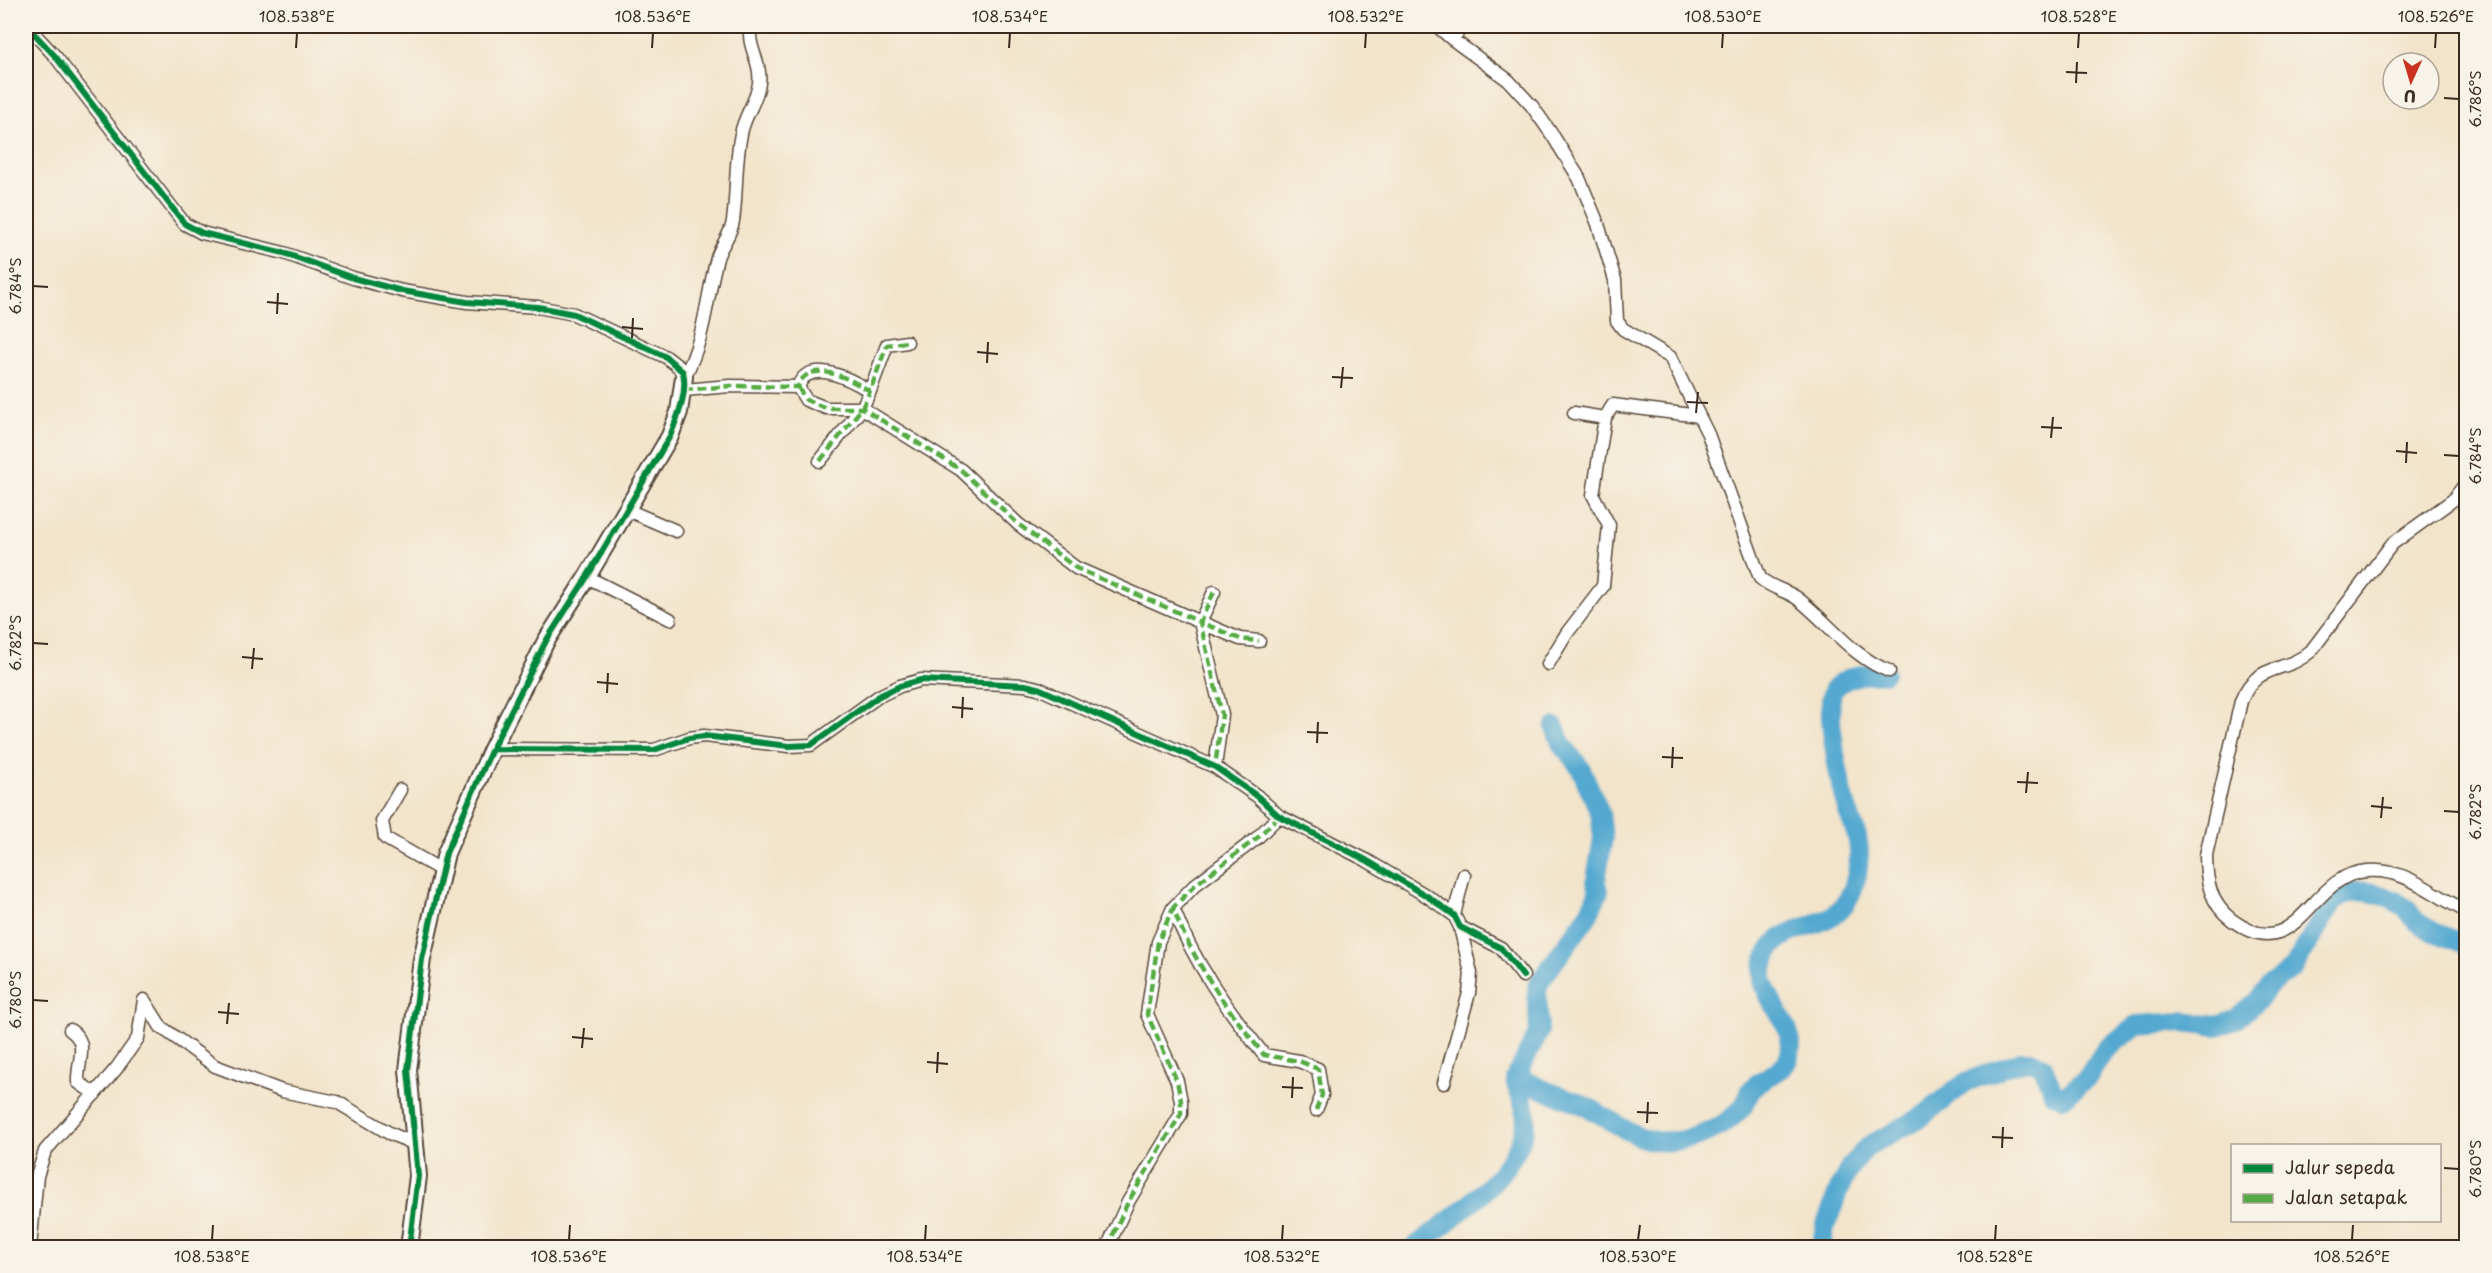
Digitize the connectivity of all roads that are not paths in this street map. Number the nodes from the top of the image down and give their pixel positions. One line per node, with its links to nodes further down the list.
1 (27, 26): 7 (street)
2 (751, 26): 7 (street)
3 (1437, 26): 5 (street)
4 (1463, 26): 5 (street)
5 (1452, 39): 12 (street)
6 (906, 342): 9 (street)
7 (684, 383): 8 (street); 16 (street)
8 (798, 387): 9 (street); 10 (street)
9 (870, 391): 10 (street)
10 (862, 408): 14 (street); 21 (street)
11 (1574, 413): 13 (street)
12 (1699, 416): 13 (street); 24 (street)
13 (1605, 418): 23 (street)
14 (820, 461)
15 (2466, 483): 32 (street)
16 (625, 509): 17 (street); 18 (street)
17 (676, 531)
18 (587, 577): 20 (street); 25 (street)
19 (1214, 592): 21 (street)
20 (670, 619)
21 (1200, 621): 22 (street); 26 (street)
22 (1259, 641)
23 (1548, 664)
24 (1889, 671)
25 (492, 749): 26 (street); 29 (street)
26 (1215, 767): 28 (street)
27 (400, 790): 29 (street)
28 (1279, 816): 31 (street); 33 (street)
29 (441, 870): 42 (street)
30 (1464, 875): 33 (street)
31 (1173, 908): 41 (street); 45 (street)
32 (2466, 911)
33 (1454, 915): 34 (street)
34 (1460, 927): 35 (street); 39 (street)
35 (1523, 976)
36 (161, 1027): 38 (street); 38 (street); 42 (street)
37 (70, 1030): 40 (street)
38 (138, 1038): 40 (street)
39 (1444, 1083)
40 (95, 1094): 43 (street)
41 (1316, 1110)
42 (415, 1144): 44 (street)
43 (30, 1248)
44 (409, 1248)
45 (1107, 1248)

